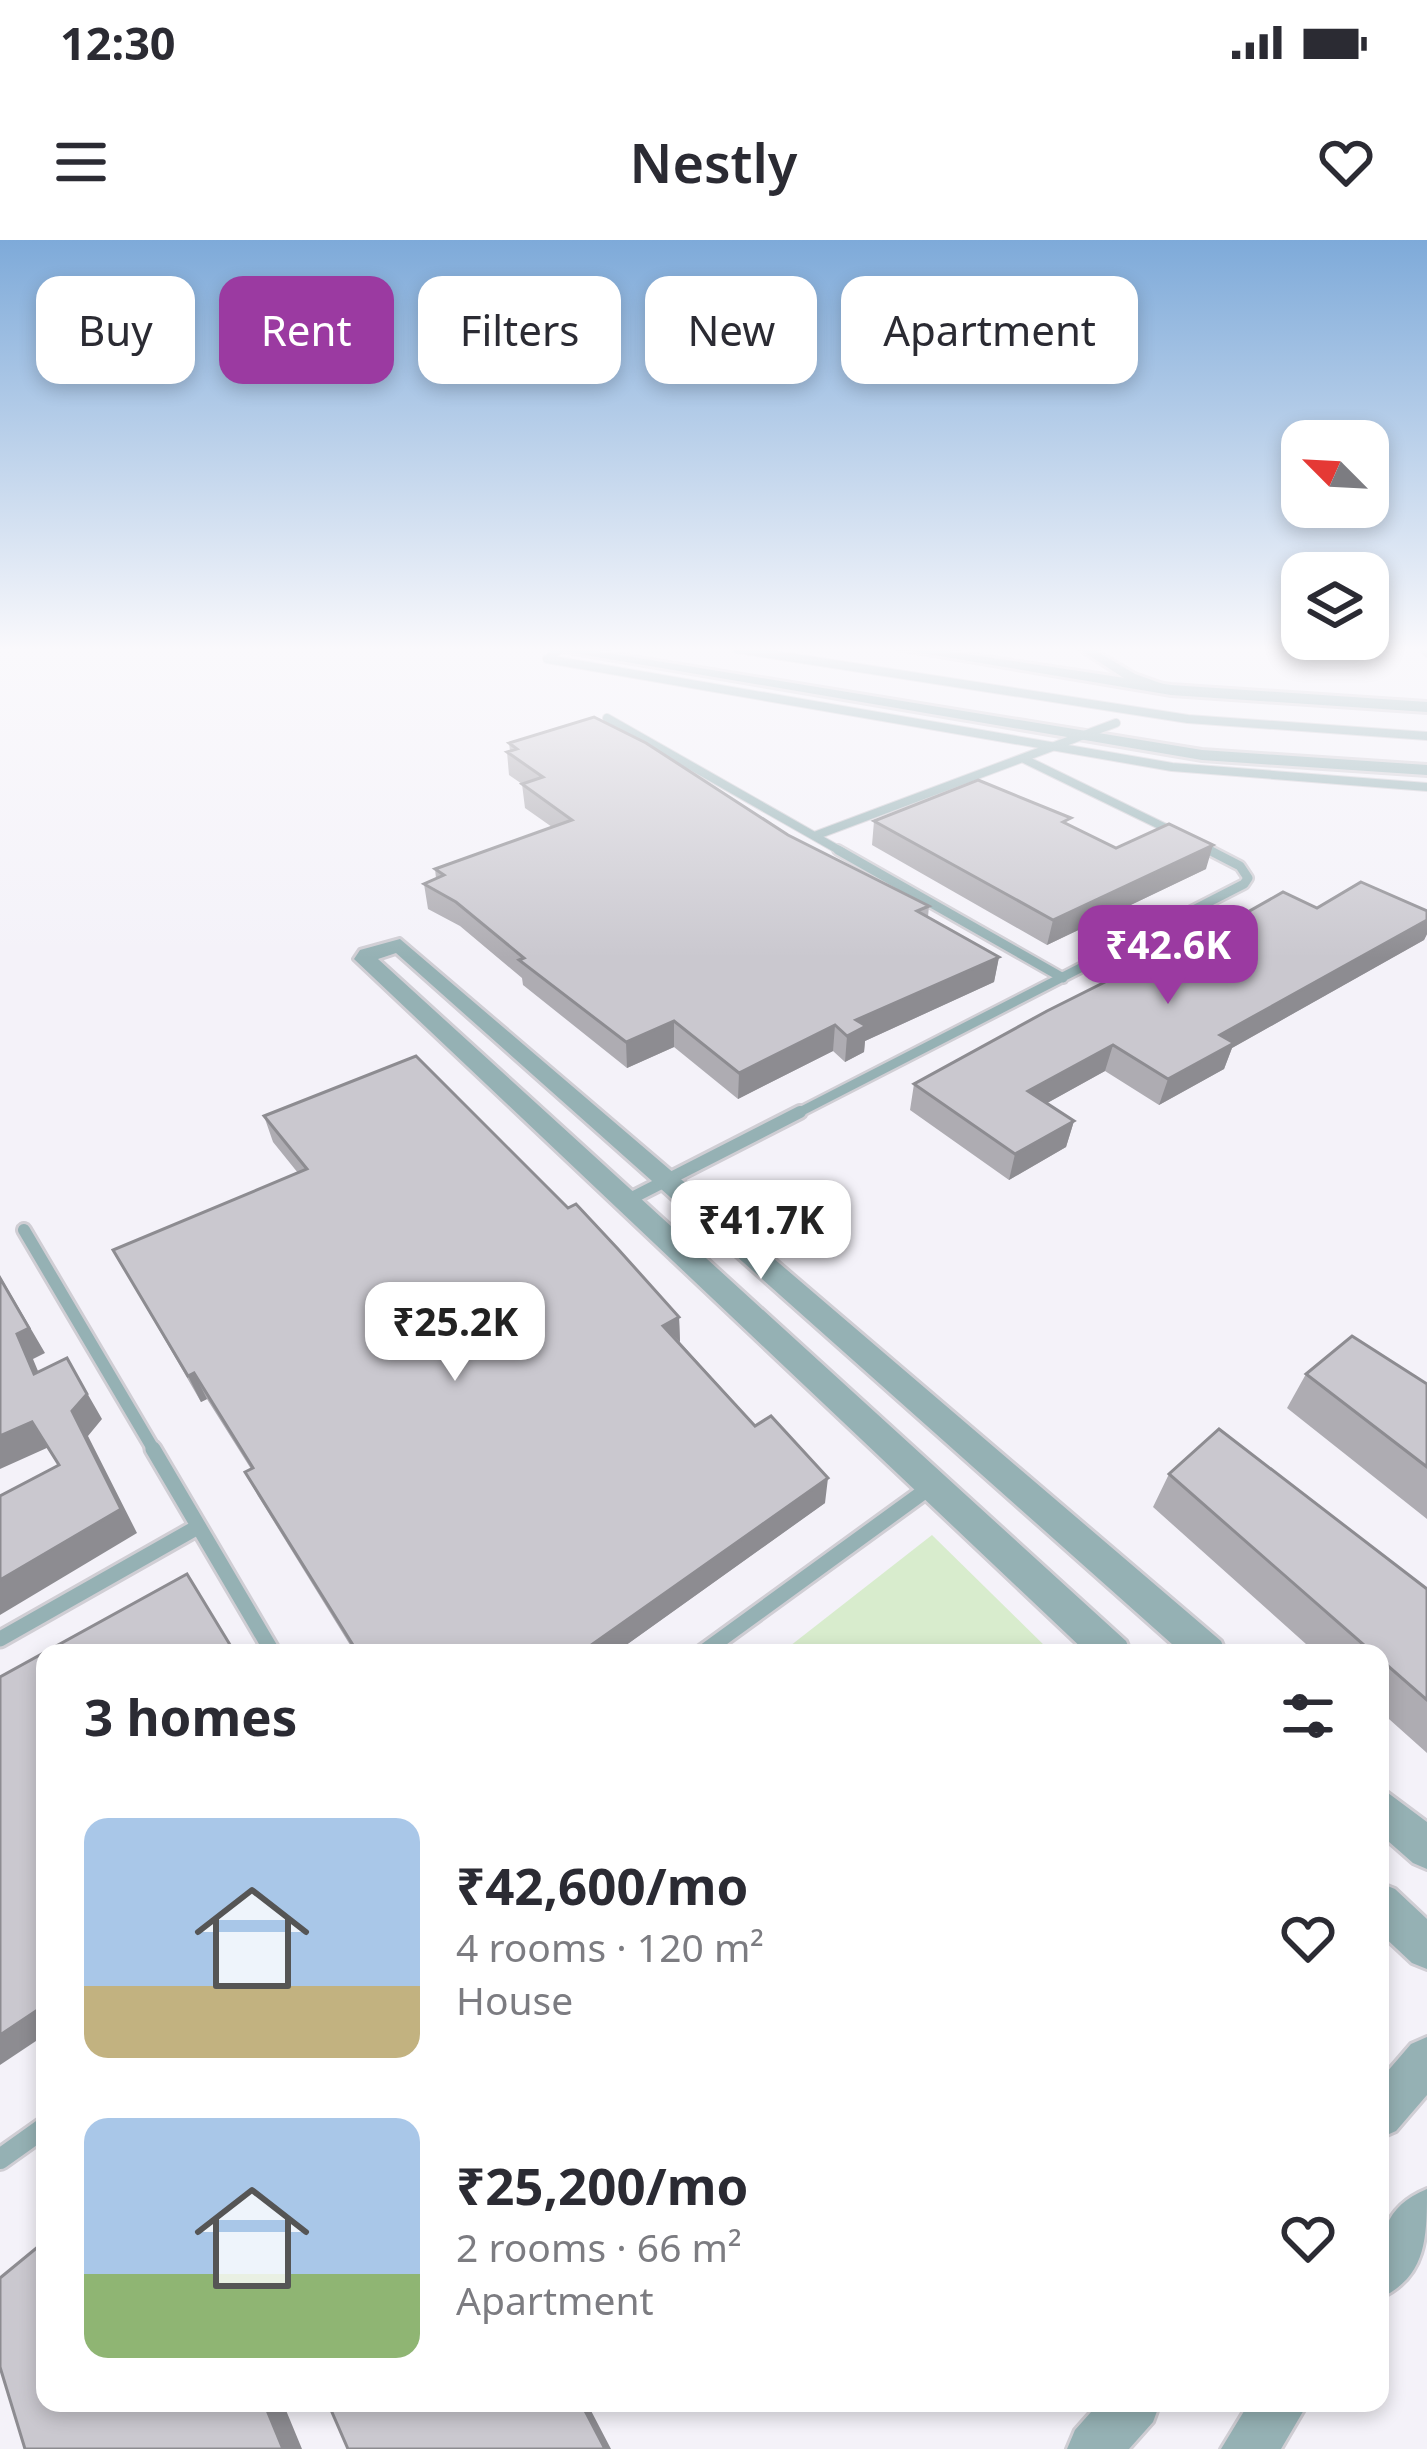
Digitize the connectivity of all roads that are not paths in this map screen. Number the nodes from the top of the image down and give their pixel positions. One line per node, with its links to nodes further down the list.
1 (668, 752): 8 (lane)
2 (1041, 752): 5 (lane)
3 (1085, 752): 7 (lane)
4 (1183, 752): 6 (street)
5 (1024, 759): 8 (lane); 9 (lane)
6 (1427, 770)
7 (1427, 787)
8 (817, 835): 9 (lane)
9 (1063, 978): 10 (lane)
10 (671, 1180): 11 (lane); 11 (street); 19 (street)
11 (626, 1201): 13 (street)
12 (23, 1230): 14 (lane)
13 (933, 1486): 17 (lane); 18 (street)
14 (196, 1528): 15 (lane); 16 (lane)
15 (0, 1639)
16 (267, 1644)
17 (714, 1644)
18 (1103, 1644)
19 (1198, 1644)
20 (1389, 1815): 21 (street)
21 (1427, 1849)
22 (1389, 1912): 23 (street)
23 (1427, 1948)
24 (1427, 2060): 25 (street)
25 (1389, 2104)
26 (36, 2133): 27 (lane)
27 (0, 2159)
28 (1427, 2213): 29 (street)
29 (1389, 2262)
30 (1126, 2412): 32 (street)
31 (1275, 2412): 33 (street)
32 (1094, 2449)
33 (1248, 2449)

